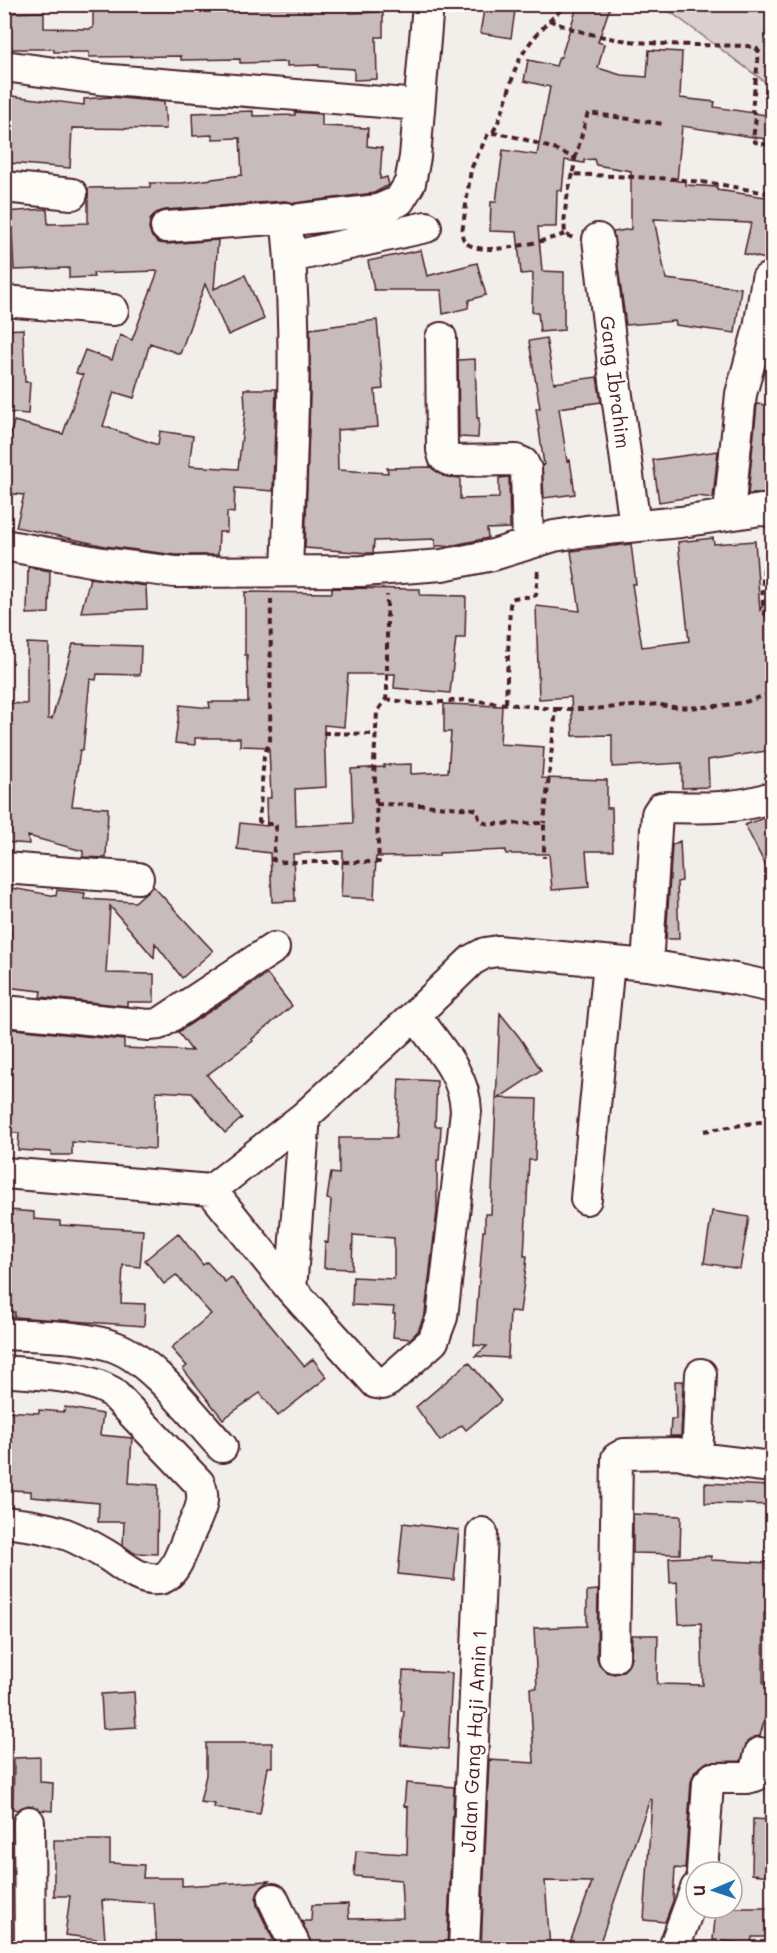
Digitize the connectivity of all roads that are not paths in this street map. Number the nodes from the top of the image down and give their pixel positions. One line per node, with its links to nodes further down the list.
1 (428, 4): 3 (street)
2 (4, 66): 3 (street)
3 (419, 105): 6 (street)
4 (4, 187): 5 (street)
5 (72, 194)
6 (301, 219)
7 (166, 227): 10 (street)
8 (426, 227): 10 (street)
9 (598, 238): 17 (street, Gang Ibrahim)
10 (291, 257): 20 (street)
11 (766, 279): 15 (street)
12 (4, 301): 13 (street)
13 (113, 310)
14 (441, 338): 18 (street)
15 (729, 513): 16 (street); 17 (street)
16 (771, 523)
17 (635, 526): 18 (street)
18 (533, 542): 20 (street)
19 (4, 545): 20 (street)
20 (279, 571)
21 (772, 797): 26 (street)
22 (4, 868): 23 (street)
23 (138, 878)
24 (274, 948): 28 (street)
25 (609, 962): 26 (street); 29 (street); 33 (street)
26 (646, 965): 27 (street)
27 (772, 987)
28 (4, 1011)
29 (415, 1015): 30 (street); 34 (street)
30 (305, 1116): 32 (street); 34 (street)
31 (4, 1173): 32 (street)
32 (211, 1190): 34 (street)
33 (586, 1198)
34 (291, 1289)
35 (4, 1334): 38 (street)
36 (4, 1371): 41 (street)
37 (701, 1374): 39 (street)
38 (222, 1447)
39 (697, 1458): 40 (street); 43 (street)
40 (772, 1467)
41 (4, 1522)
42 (482, 1533): 51 (street, Jalan Gang Haji Amin 1)
43 (614, 1657)
44 (760, 1753): 46 (street)
45 (29, 1822): 49 (street)
46 (703, 1860)
47 (273, 1899): 50 (street)
48 (684, 1920): 52 (street)
49 (30, 1948)
50 (296, 1948)
51 (464, 1948)
52 (674, 1948)

